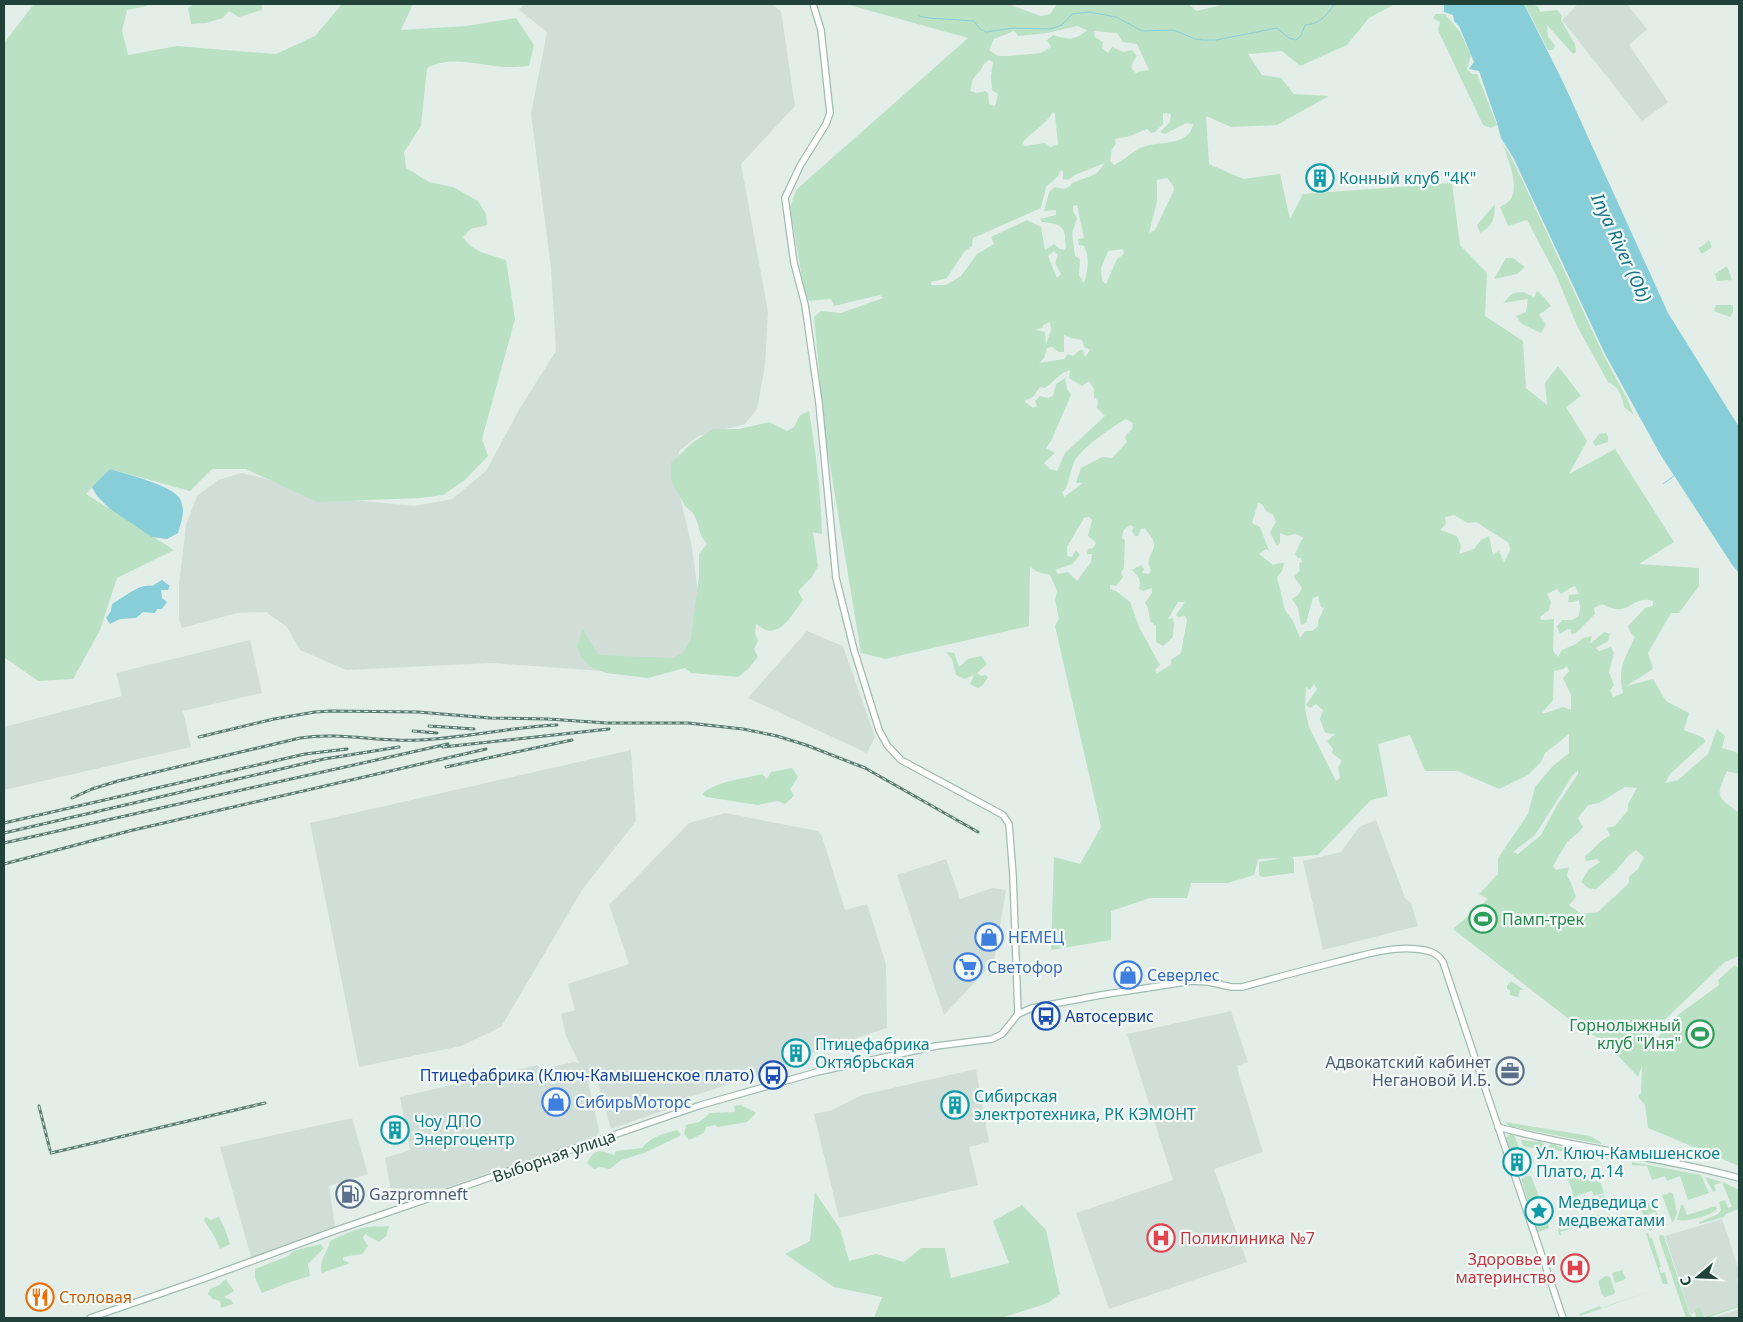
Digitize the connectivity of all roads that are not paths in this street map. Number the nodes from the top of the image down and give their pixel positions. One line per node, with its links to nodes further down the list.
1 (813, 4): 2 (main road)
2 (1018, 1014): 3 (main road); 7 (main road, Выборная улица)
3 (1498, 1128): 4 (main road); 5 (main road)
4 (1513, 1132): 5 (main road); 6 (main road)
5 (1502, 1142): 8 (main road)
6 (1739, 1178)
7 (90, 1318)
8 (1563, 1318)

